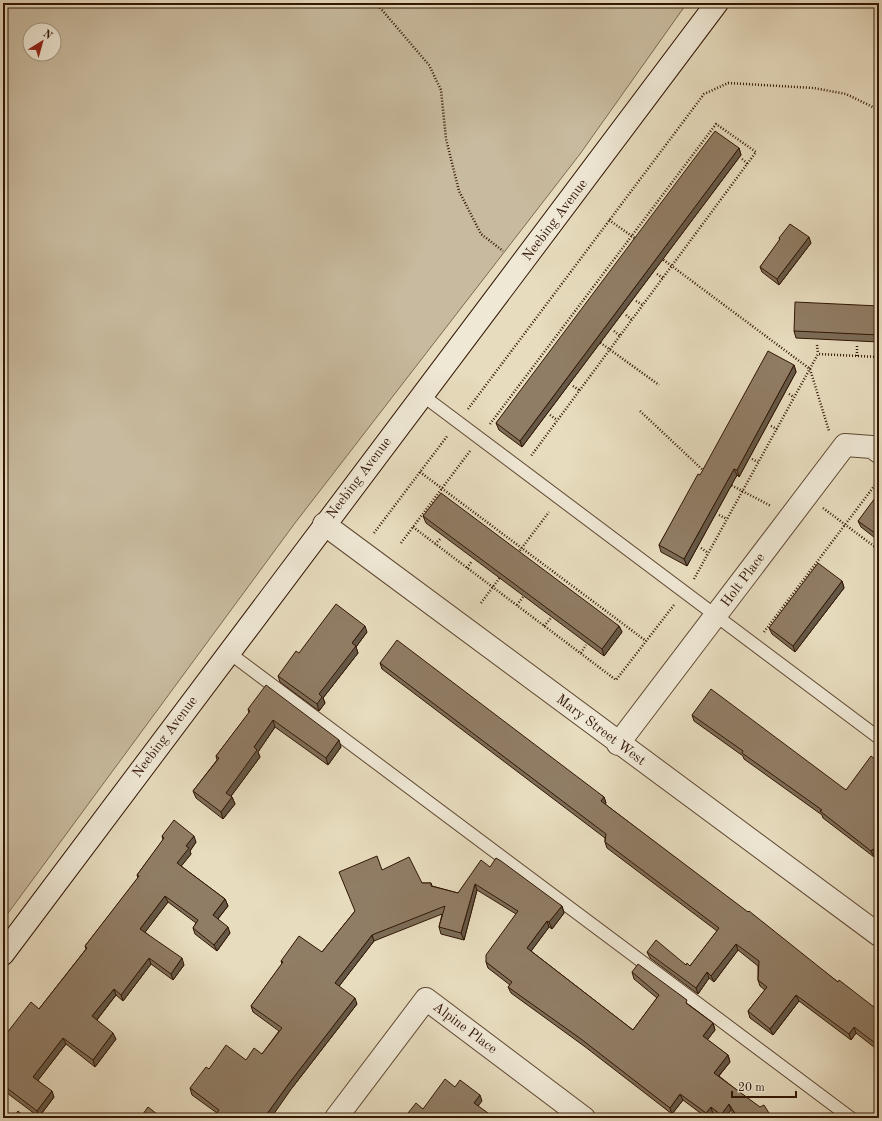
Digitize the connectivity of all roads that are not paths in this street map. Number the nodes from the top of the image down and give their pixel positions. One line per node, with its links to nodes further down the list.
1 (717, 3): 2 (street, Neebing Avenue)
2 (422, 396): 4 (street, Neebing Avenue); 5 (lane)
3 (879, 452): 5 (street, Holt Place)
4 (324, 524): 6 (street, Neebing Avenue); 8 (street, Mary Street West)
5 (716, 615): 7 (lane); 8 (street, Holt Place)
6 (228, 652): 10 (street, Neebing Avenue); 13 (lane)
7 (879, 738)
8 (618, 744): 9 (street, Mary Street West)
9 (879, 935)
10 (3, 954)
11 (336, 1118): 12 (street, Alpine Place)
12 (584, 1118)
13 (851, 1118)

